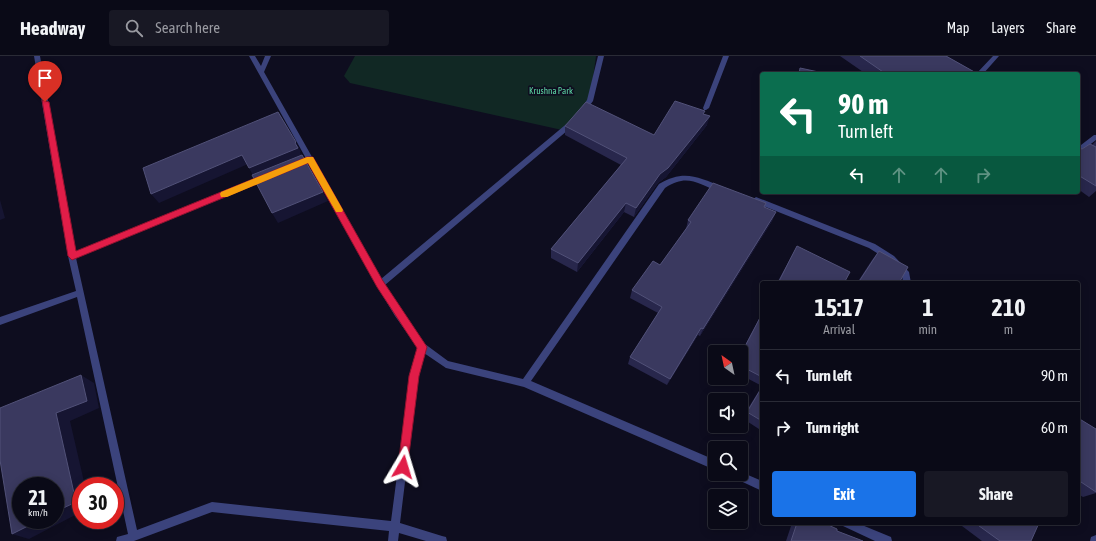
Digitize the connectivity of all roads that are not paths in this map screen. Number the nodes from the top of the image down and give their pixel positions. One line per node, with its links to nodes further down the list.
1 (37, 56): 15 (street)
2 (252, 56): 8 (street)
3 (268, 56): 8 (street)
4 (601, 56): 17 (street)
5 (726, 56): 9 (street)
6 (996, 56): 7 (street)
7 (981, 72)
8 (261, 73): 17 (street)
9 (706, 108)
10 (1096, 137): 11 (street)
11 (1082, 148)
12 (274, 174): 15 (street)
13 (725, 190): 21 (street)
14 (746, 197): 16 (street)
15 (72, 256): 18 (street)
16 (907, 281)
17 (380, 284): 20 (street)
18 (80, 293): 19 (street); 27 (street)
19 (0, 321)
20 (422, 347): 21 (street); 26 (street)
21 (524, 383): 22 (street)
22 (708, 462)
23 (748, 480): 24 (street)
24 (760, 485)
25 (851, 525): 31 (street)
26 (396, 527): 27 (street); 29 (street); 30 (street)
27 (133, 535): 28 (street)
28 (121, 541)
29 (393, 541)
30 (442, 541)
31 (887, 541)

